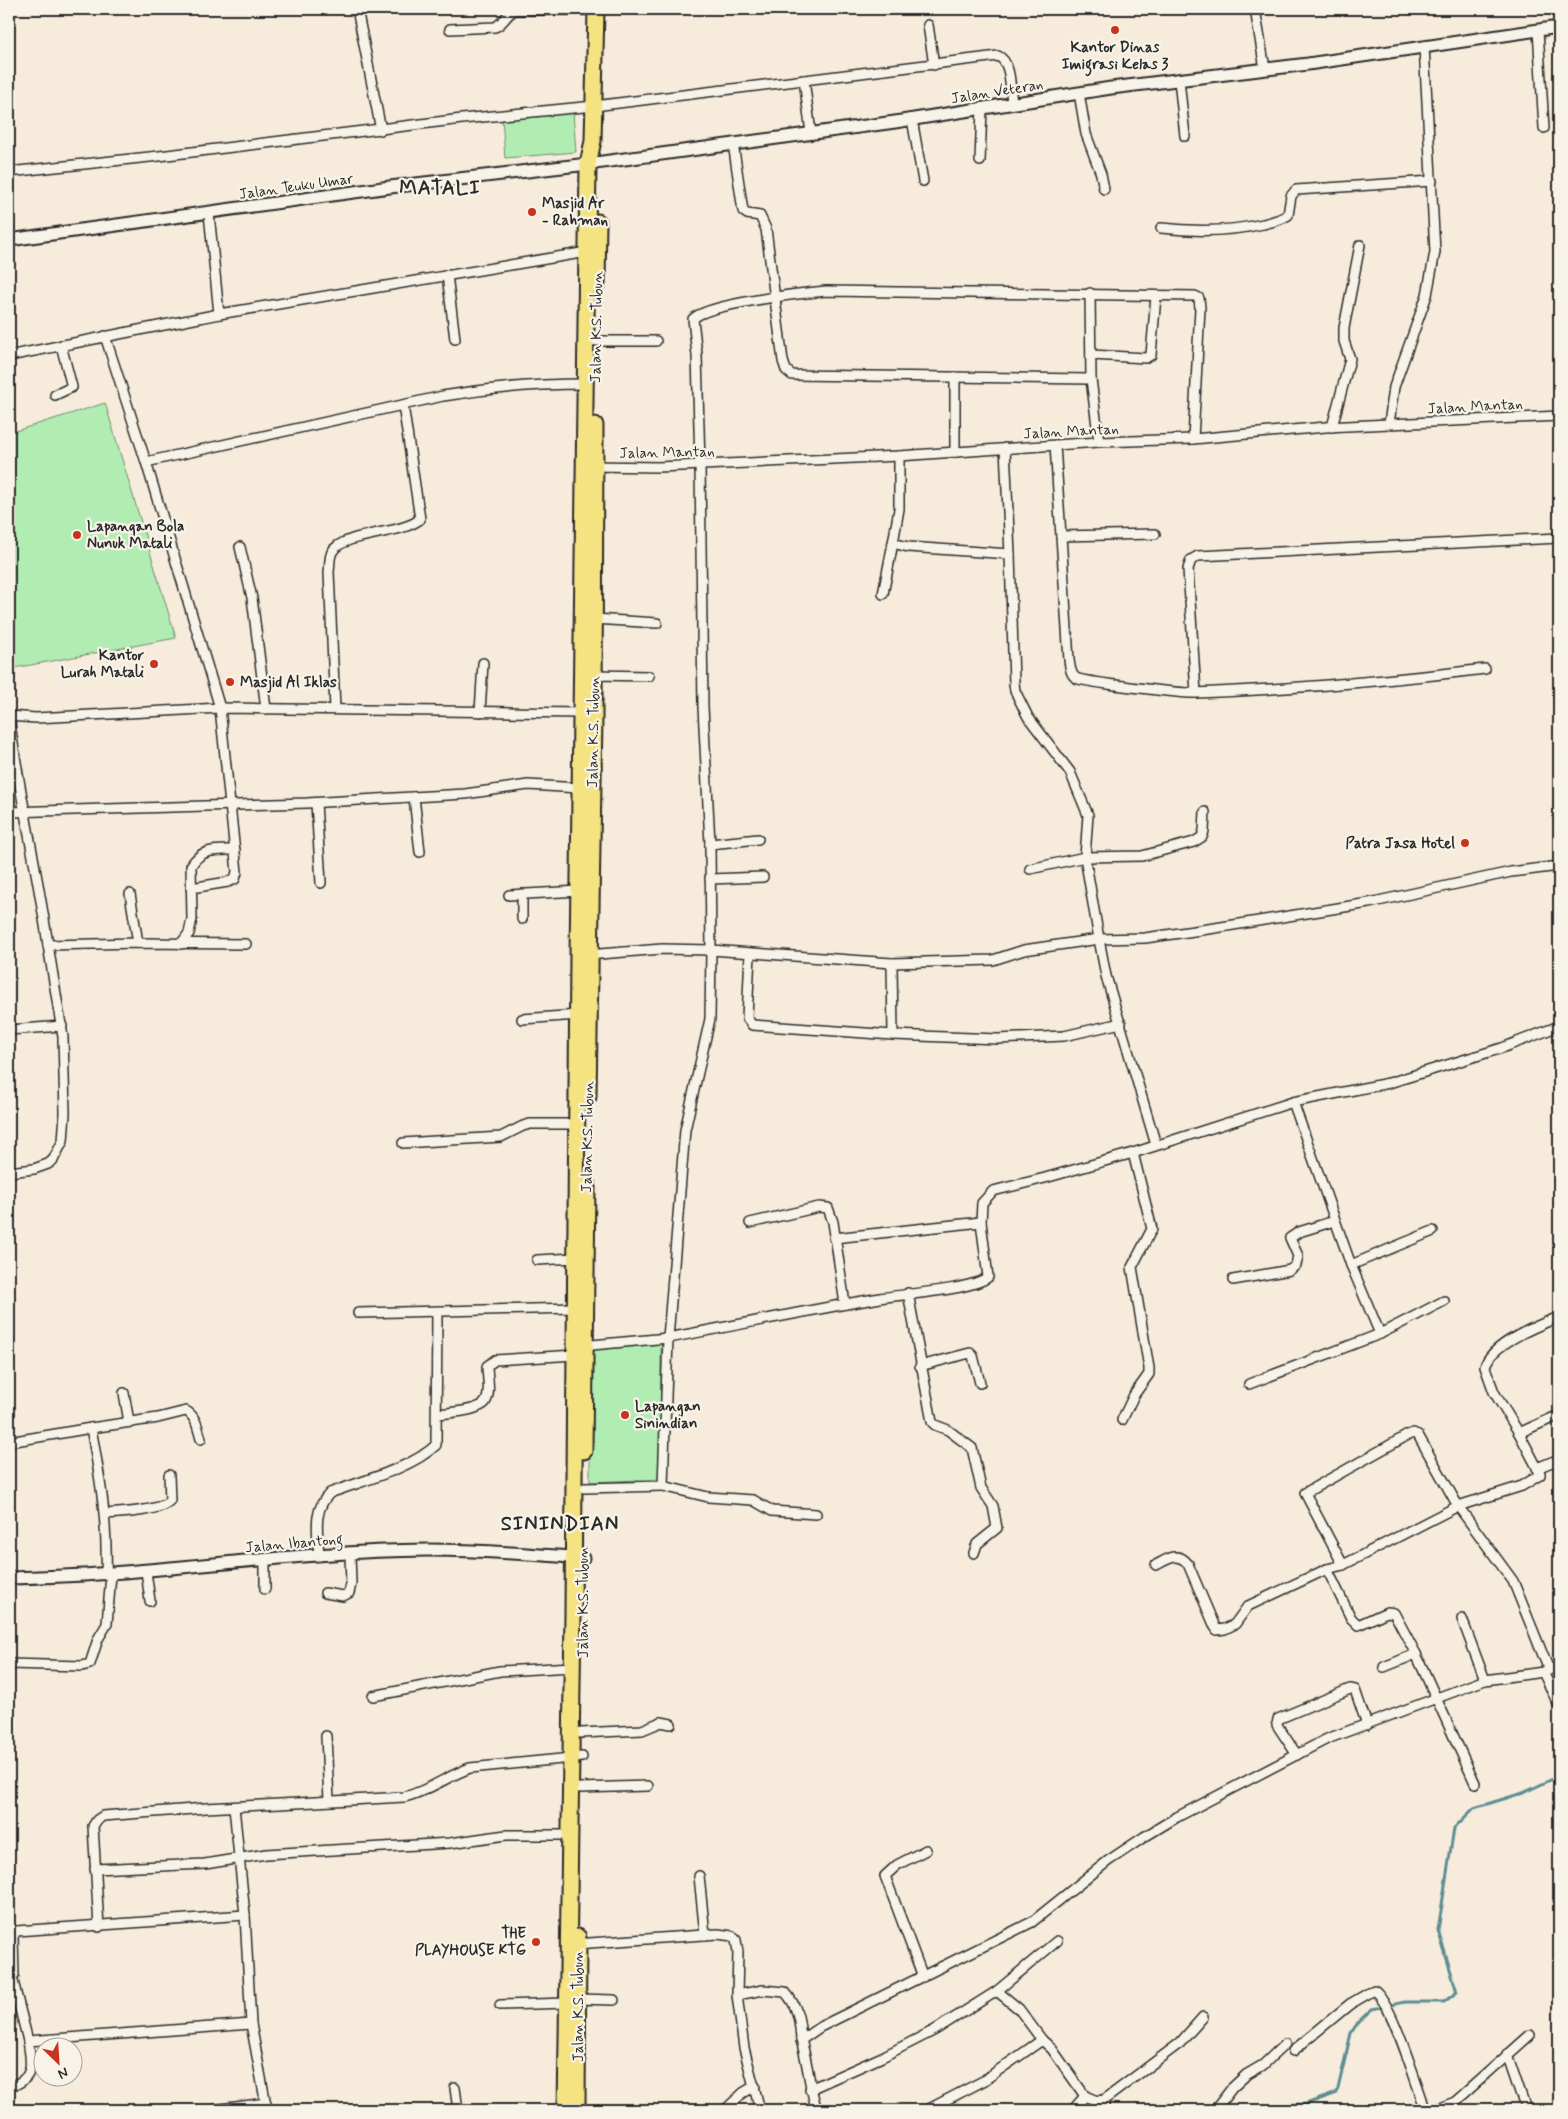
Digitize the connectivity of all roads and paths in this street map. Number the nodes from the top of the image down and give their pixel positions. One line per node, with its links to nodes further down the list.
1 (357, 9): 19 (street)
2 (1255, 9): 10 (street)
3 (596, 10): 6 (street); 15 (highway)
4 (928, 25): 9 (street)
5 (1559, 27): 7 (street, Jalan Veteran)
6 (450, 29)
7 (1538, 30): 8 (street, Jalan Veteran); 18 (street)
8 (1424, 46): 10 (street, Jalan Veteran); 27 (street)
9 (934, 64): 11 (street); 14 (street)
10 (1264, 69): 12 (street, Jalan Veteran)
11 (804, 80): 15 (street); 20 (street)
12 (1179, 80): 13 (street, Jalan Veteran); 21 (street)
13 (1079, 93): 14 (street, Jalan Veteran); 28 (street)
14 (1012, 103): 16 (street, Jalan Veteran)
15 (594, 106): 19 (street); 24 (highway)
16 (982, 108): 17 (street, Jalan Veteran); 23 (street)
17 (912, 119): 20 (street, Jalan Veteran); 26 (street)
18 (1544, 128)
19 (381, 130): 25 (street)
20 (811, 133): 22 (street, Jalan Veteran)
21 (1185, 136)
22 (733, 143): 24 (street, Jalan Veteran); 37 (street)
23 (980, 161)
24 (593, 164): 29 (street, Jalan Teuku Umar); 33 (highway, Jalan K.S. Tubun); 41 (highway, Jalan K.S. Tubun)
25 (9, 172)
26 (923, 181)
27 (1432, 181): 30 (street); 52 (street)
28 (1104, 189)
29 (209, 213): 31 (street, Jalan Teuku Umar); 38 (street)
30 (1161, 228)
31 (9, 240)
32 (1360, 245): 53 (street)
33 (587, 252): 34 (street); 48 (highway, Jalan K.S. Tubun)
34 (447, 275): 38 (street); 40 (street)
35 (1090, 294): 36 (street); 37 (street); 44 (street)
36 (1156, 296): 44 (street); 54 (street)
37 (776, 298): 46 (street); 61 (street)
38 (219, 314): 39 (street)
39 (105, 336): 43 (street); 60 (street)
40 (455, 339)
41 (596, 341): 42 (street); 62 (highway, Jalan K.S. Tubun)
42 (656, 341)
43 (61, 345): 45 (street); 49 (street)
44 (1090, 355): 47 (street)
45 (9, 356)
46 (955, 377): 47 (street); 58 (street)
47 (1091, 379): 55 (street)
48 (585, 384): 50 (street); 62 (highway, Jalan K.S. Tubun)
49 (55, 395)
50 (403, 405): 60 (street); 79 (street)
51 (1559, 416): 52 (street, Jalan Mantan)
52 (1389, 424): 53 (street, Jalan Mantan)
53 (1332, 427): 54 (street, Jalan Mantan)
54 (1193, 439): 55 (street, Jalan Mantan)
55 (1100, 442): 56 (street, Jalan Mantan)
56 (1055, 445): 57 (street, Jalan Mantan); 64 (street)
57 (1005, 448): 58 (street, Jalan Mantan); 68 (street)
58 (955, 452): 59 (street, Jalan Mantan)
59 (899, 456): 61 (street, Jalan Mantan); 66 (street)
60 (146, 462): 77 (street)
61 (700, 465): 62 (street, Jalan Mantan); 91 (street)
62 (589, 466): 70 (highway, Jalan K.S. Tubun); 81 (highway, Jalan K.S. Tubun)
63 (1155, 534): 64 (street)
64 (1061, 536): 76 (street)
65 (1559, 538): 76 (street)
66 (893, 542): 68 (street); 69 (street)
67 (240, 547): 78 (street)
68 (1010, 554): 94 (street)
69 (883, 594)
70 (594, 619): 71 (street); 74 (highway, Jalan K.S. Tubun)
71 (657, 622)
72 (483, 663): 80 (street)
73 (1485, 670): 76 (street)
74 (594, 675): 75 (street); 113 (highway, Jalan K.S. Tubun)
75 (649, 676)
76 (1196, 693)
77 (220, 708): 78 (street); 82 (street); 86 (street)
78 (266, 709): 79 (street)
79 (335, 709): 80 (street)
80 (480, 712): 81 (street)
81 (581, 713): 83 (highway, Jalan K.S. Tubun)
82 (9, 716): 87 (street)
83 (580, 788): 84 (street); 101 (highway, Jalan K.S. Tubun)
84 (414, 797): 85 (street); 93 (street)
85 (316, 802): 86 (street); 99 (street)
86 (231, 805): 87 (street); 92 (street)
87 (23, 811): 88 (street); 110 (street)
88 (9, 812)
89 (1205, 812): 94 (street)
90 (758, 839): 91 (street)
91 (710, 844): 98 (street)
92 (235, 850): 100 (street); 100 (street)
93 (420, 852)
94 (1085, 857): 96 (street); 106 (street)
95 (1559, 866): 106 (street)
96 (1030, 869)
97 (763, 877): 98 (street)
98 (710, 879): 111 (street)
99 (321, 884)
100 (191, 888): 108 (street)
101 (579, 891): 103 (street); 113 (highway, Jalan K.S. Tubun)
102 (130, 894): 107 (street)
103 (522, 894): 104 (street); 105 (street)
104 (509, 895)
105 (522, 919)
106 (1099, 939): 114 (street); 117 (street)
107 (138, 943): 108 (street); 110 (street)
108 (181, 944): 109 (street)
109 (246, 944)
110 (48, 945): 118 (street)
111 (711, 950): 112 (street); 113 (street); 145 (street)
112 (750, 954): 114 (street); 121 (street)
113 (584, 956): 115 (highway, Jalan K.S. Tubun); 146 (highway, Jalan K.S. Tubun)
114 (892, 963): 121 (street)
115 (578, 1015): 116 (street); 123 (highway, Jalan K.S. Tubun)
116 (522, 1019)
117 (1120, 1023): 121 (street); 125 (street)
118 (62, 1026): 120 (street); 127 (street)
119 (1559, 1026): 122 (street)
120 (9, 1030)
121 (893, 1035)
122 (1293, 1102): 125 (street); 128 (street)
123 (577, 1124): 124 (street); 133 (highway, Jalan K.S. Tubun)
124 (403, 1143)
125 (1156, 1145): 126 (street)
126 (1133, 1153): 129 (street); 153 (street)
127 (9, 1172)
128 (1334, 1221): 135 (street); 136 (street)
129 (981, 1222): 132 (street); 137 (street)
130 (750, 1223): 132 (street)
131 (1433, 1231): 135 (street)
132 (834, 1238): 139 (street)
133 (576, 1258): 134 (street); 140 (highway, Jalan K.S. Tubun)
134 (538, 1260)
135 (1351, 1265): 144 (street)
136 (1233, 1280)
137 (908, 1293): 139 (street); 147 (street)
138 (1444, 1301): 144 (street)
139 (845, 1304): 145 (street)
140 (575, 1308): 141 (street); 146 (highway, Jalan K.S. Tubun)
141 (437, 1312): 142 (street); 151 (street)
142 (358, 1313)
143 (1559, 1317): 156 (street)
144 (1380, 1334): 149 (street)
145 (668, 1338): 146 (street); 162 (street)
146 (579, 1349): 151 (street); 163 (highway, Jalan K.S. Tubun); 170 (highway, Jalan K.S. Tubun)
147 (920, 1366): 148 (street); 167 (street)
148 (980, 1383)
149 (1249, 1384)
150 (124, 1393): 154 (street)
151 (437, 1414): 169 (street)
152 (1559, 1415): 156 (street)
153 (1122, 1420)
154 (129, 1422): 155 (street); 157 (street)
155 (91, 1428): 158 (street); 165 (street)
156 (1519, 1432): 160 (street)
157 (201, 1439)
158 (9, 1442)
159 (1559, 1459): 160 (street)
160 (1537, 1468): 164 (street)
161 (169, 1475): 165 (street)
162 (663, 1486): 163 (street); 166 (street)
163 (584, 1488): 170 (highway, Jalan K.S. Tubun)
164 (1458, 1506): 173 (street); 173 (street); 187 (street)
165 (105, 1514): 176 (street)
166 (816, 1514)
167 (974, 1553)
168 (350, 1554): 169 (street, Jalan Ibantong); 170 (street, Jalan Ibantong); 179 (street)
169 (319, 1556): 171 (street, Jalan Ibantong)
170 (578, 1558): 185 (highway, Jalan K.S. Tubun); 192 (highway, Jalan K.S. Tubun)
171 (265, 1560): 175 (street, Jalan Ibantong); 178 (street)
172 (1156, 1565): 174 (street)
173 (1343, 1565): 174 (street)
174 (1327, 1569): 182 (street)
175 (146, 1571): 176 (street, Jalan Ibantong); 180 (street)
176 (108, 1574): 177 (street, Jalan Ibantong); 183 (street)
177 (9, 1578)
178 (265, 1589)
179 (325, 1593)
180 (150, 1601)
181 (1462, 1618): 188 (street)
182 (1416, 1654): 186 (street); 190 (street)
183 (9, 1664)
184 (1559, 1666): 187 (street)
185 (572, 1667): 189 (street); 192 (highway, Jalan K.S. Tubun)
186 (1384, 1667)
187 (1546, 1671): 188 (street); 191 (street)
188 (1485, 1680): 190 (street)
189 (373, 1696)
190 (1437, 1698): 194 (street); 199 (street)
191 (1559, 1706)
192 (577, 1713): 195 (highway, Jalan K.S. Tubun)
193 (671, 1724): 195 (street)
194 (1367, 1725): 197 (street); 197 (street)
195 (578, 1733): 198 (highway, Jalan K.S. Tubun)
196 (326, 1736): 202 (street)
197 (1296, 1755): 215 (street)
198 (576, 1757): 201 (highway, Jalan K.S. Tubun); 202 (street); 204 (highway, Jalan K.S. Tubun)
199 (1475, 1783)
200 (648, 1786): 201 (street)
201 (580, 1788): 213 (highway, Jalan K.S. Tubun)
202 (329, 1800): 203 (street)
203 (234, 1807): 206 (street); 207 (street)
204 (569, 1835): 206 (street); 213 (highway, Jalan K.S. Tubun)
205 (926, 1850): 215 (street)
206 (240, 1859): 207 (street); 209 (street)
207 (95, 1869): 210 (street)
208 (699, 1876): 211 (street)
209 (245, 1915): 210 (street); 222 (street)
210 (99, 1927): 214 (street)
211 (704, 1935): 213 (street); 217 (street)
212 (1057, 1941): 216 (street)
213 (573, 1944): 219 (highway, Jalan K.S. Tubun)
214 (10, 1977): 226 (street)
215 (923, 1977): 224 (street)
216 (997, 1991): 225 (street); 233 (street)
217 (737, 1995): 224 (street); 230 (street)
218 (614, 2000): 219 (street)
219 (573, 2001): 220 (street); 239 (highway, Jalan K.S. Tubun); 240 (highway, Jalan K.S. Tubun)
220 (500, 2005)
221 (1204, 2017): 235 (street)
222 (251, 2024): 226 (street); 236 (street)
223 (1530, 2035): 229 (street)
224 (802, 2040): 233 (street)
225 (1042, 2040): 234 (street); 244 (street)
226 (28, 2041): 231 (street)
227 (1286, 2044): 247 (street)
228 (1293, 2050): 248 (street)
229 (1507, 2054): 249 (street); 250 (street)
230 (755, 2086): 241 (street); 242 (street)
231 (9, 2087)
232 (455, 2088): 238 (street)
233 (810, 2089): 243 (street)
234 (1085, 2096): 235 (street); 245 (street)
235 (1104, 2100): 246 (street)
236 (266, 2106): 237 (street)
237 (212, 2110)
238 (458, 2110)
239 (566, 2110)
240 (577, 2110)
241 (725, 2110)
242 (760, 2110)
243 (817, 2110)
244 (927, 2110)
245 (1073, 2110)
246 (1104, 2110)
247 (1215, 2110)
248 (1426, 2110)
249 (1434, 2110)
250 (1526, 2110)

